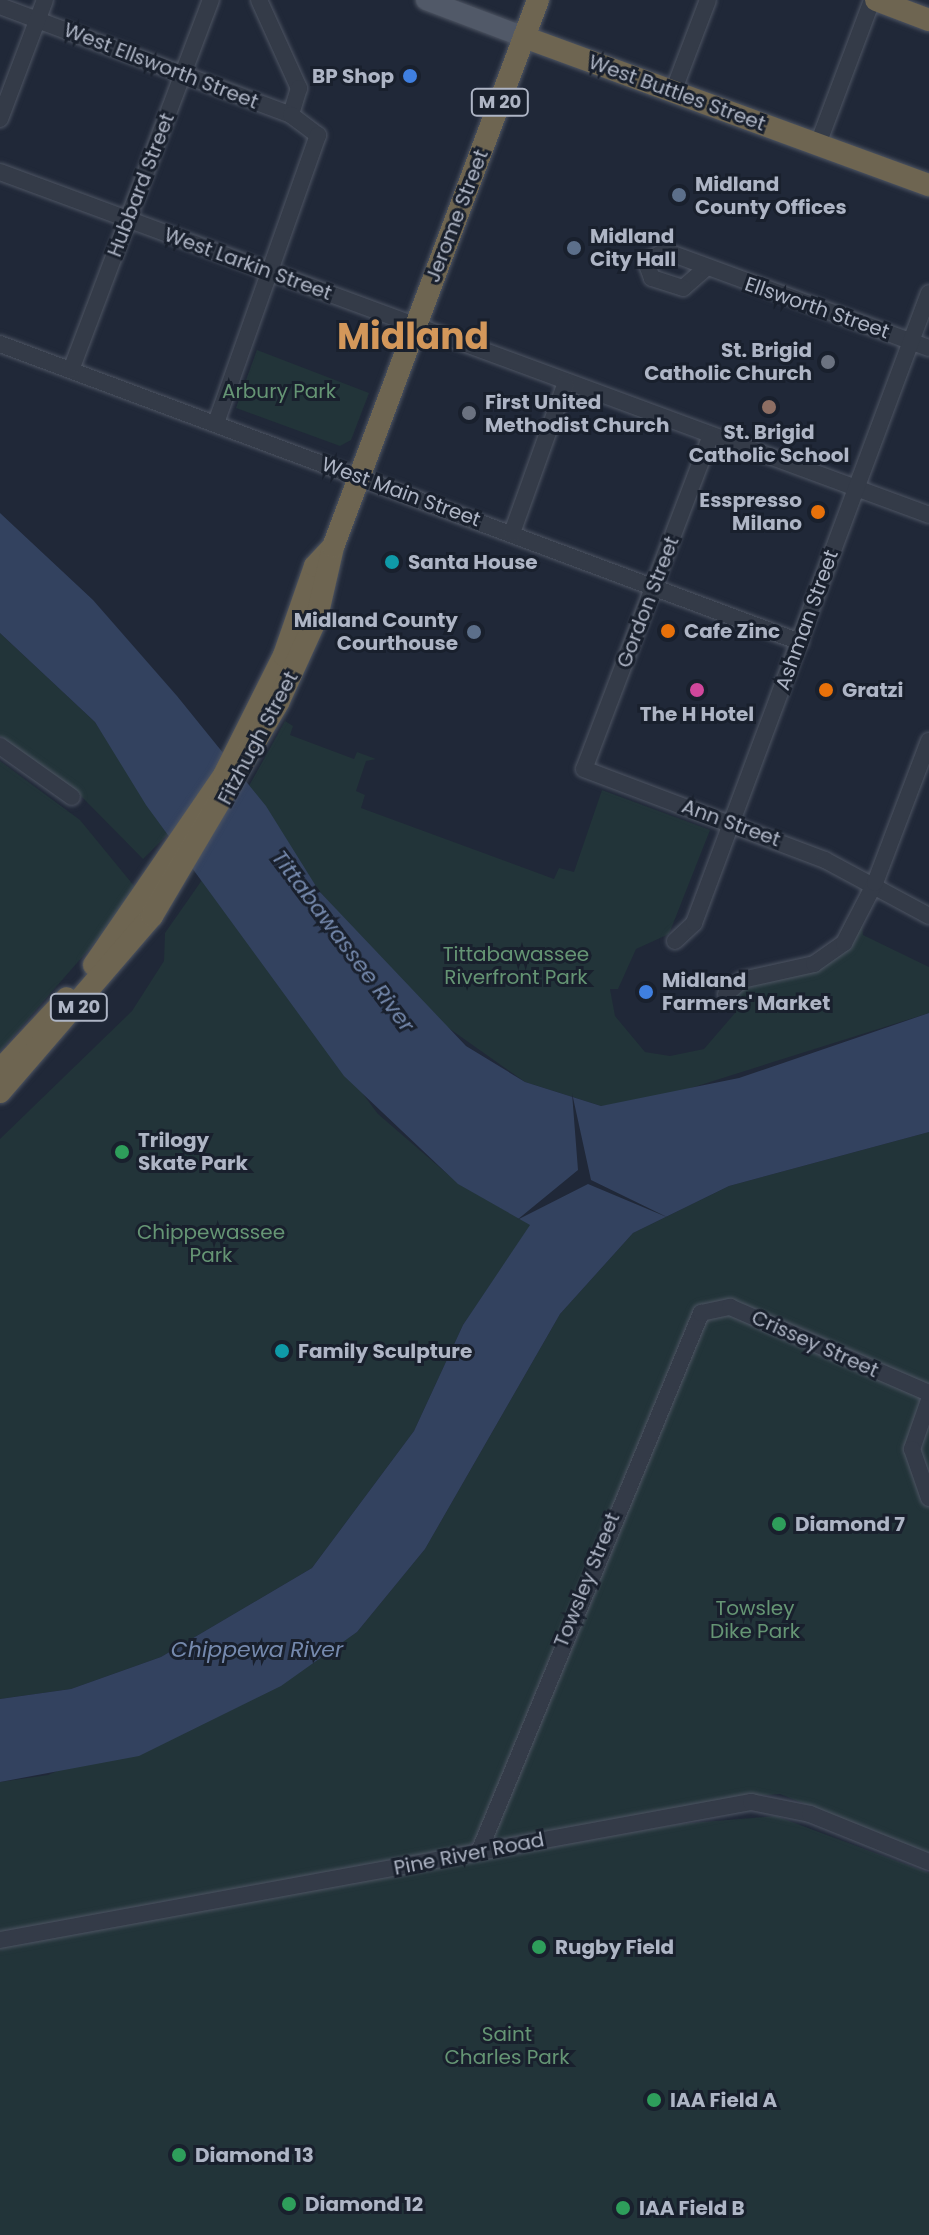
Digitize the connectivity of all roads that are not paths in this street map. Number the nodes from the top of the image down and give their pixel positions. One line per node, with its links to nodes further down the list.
1 (45, 0): 9 (street)
2 (211, 0): 12 (street, Hubbard Street)
3 (259, 0): 14 (street)
4 (426, 0): 11 (main road, West Buttles Street)
5 (538, 0): 11 (highway, Jerome Street / M 20)
6 (708, 0): 13 (street)
7 (874, 0): 10 (highway); 16 (street)
8 (0, 6): 9 (street, West Ellsworth Street)
9 (37, 20): 12 (street, West Ellsworth Street); 15 (street)
10 (929, 20)
11 (524, 37): 13 (highway, West Buttles Street); 23 (highway, Jerome Street / M 20)
12 (183, 74): 14 (street, West Ellsworth Street); 19 (street, Hubbard Street)
13 (673, 92): 16 (highway, West Buttles Street)
14 (291, 115): 21 (street, West Ellsworth Street)
15 (0, 119)
16 (818, 144): 18 (highway, West Buttles Street)
17 (0, 172): 19 (street, West Larkin Street)
18 (929, 185)
19 (127, 219): 21 (street, West Larkin Street); 27 (street, Hubbard Street)
20 (706, 268): 24 (street, Ellsworth Street)
21 (271, 273): 23 (street, West Larkin Street); 29 (street)
22 (929, 293): 24 (street, Ashman Street)
23 (416, 326): 28 (street, West Larkin Street); 31 (highway, Jerome Street / M 20)
24 (910, 341): 26 (street, Ellsworth Street); 32 (street, Ashman Street)
25 (0, 344): 27 (street, West Main Street)
26 (929, 348)
27 (71, 370): 29 (street, West Main Street)
28 (566, 382): 30 (street, West Larkin Street); 34 (street)
29 (216, 423): 31 (street, West Main Street)
30 (711, 435): 32 (street, West Larkin Street); 35 (street, Gordon Street)
31 (360, 478): 34 (street, West Main Street); 43 (highway, Fitzhugh Street / M 20)
32 (856, 488): 33 (street, West Larkin Street); 36 (street, Ashman Street)
33 (929, 515)
34 (512, 533): 35 (street, West Main Street)
35 (653, 588): 36 (street, West Main Street); 39 (street, Gordon Street)
36 (800, 642): 41 (street, Ashman Street)
37 (929, 741): 42 (street)
38 (0, 746): 40 (street)
39 (584, 769): 41 (street, Ann Street)
40 (72, 797)
41 (731, 823): 42 (street, Ann Street); 45 (street, Ashman Street)
42 (875, 883): 44 (street, Ann Street); 46 (street)
43 (146, 910): 47 (highway, M 20); 48 (highway, M 20)
44 (929, 916)
45 (675, 941)
46 (726, 994)
47 (0, 1070)
48 (0, 1092)
49 (701, 1313): 50 (street, Crissey Street); 53 (street, Towsley Street)
50 (929, 1393)
51 (929, 1400): 52 (street)
52 (929, 1498)
53 (479, 1852): 54 (street, Pine River Road); 55 (street, Pine River Road)
54 (929, 1862)
55 (0, 1940)

